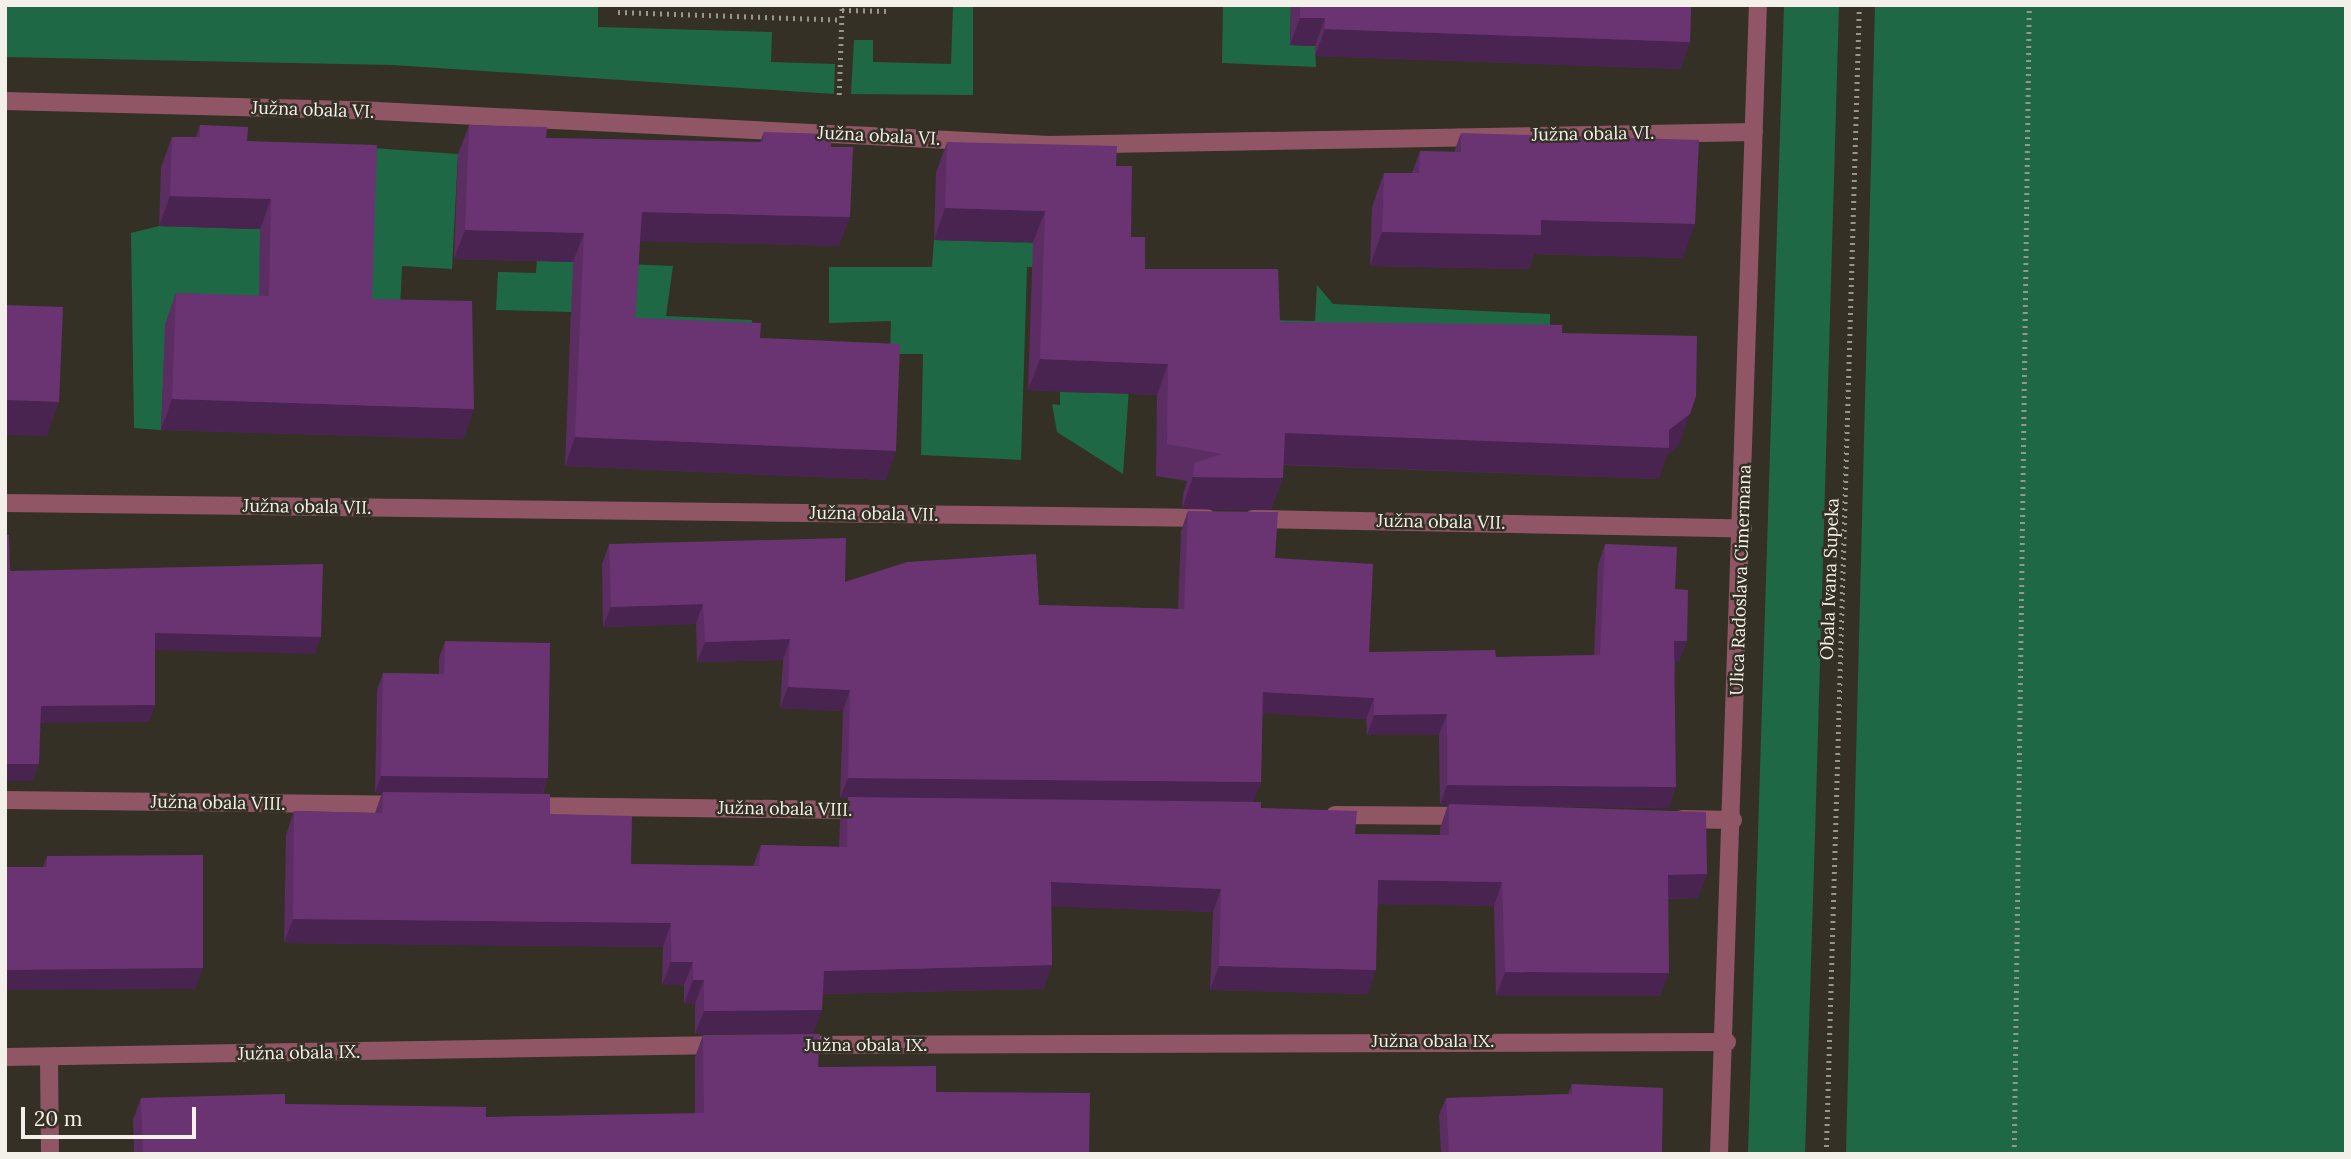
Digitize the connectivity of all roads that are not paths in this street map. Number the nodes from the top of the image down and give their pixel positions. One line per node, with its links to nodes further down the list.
1 (1758, 5): 3 (street, Ulica Radoslava Cimermana)
2 (5, 101): 3 (street, Južna obala VI.)
3 (1754, 132): 5 (street, Ulica Radoslava Cimermana)
4 (5, 503): 5 (street, Južna obala VII.)
5 (1743, 528): 13 (street, Ulica Radoslava Cimermana)
6 (5, 800): 7 (street, Južna obala VIII.)
7 (422, 805)
8 (505, 806): 9 (street, Južna obala VIII.)
9 (880, 810)
10 (1311, 814): 11 (street)
11 (1491, 816)
12 (1658, 818): 13 (street)
13 (1733, 820): 14 (street, Ulica Radoslava Cimermana)
14 (1727, 1042): 16 (street, Južna obala IX.); 20 (street, Ulica Radoslava Cimermana)
15 (750, 1045): 18 (street, Južna obala IX.)
16 (778, 1045)
17 (5, 1057): 18 (street, Južna obala IX.)
18 (49, 1059): 19 (street)
19 (50, 1154)
20 (1719, 1154)

